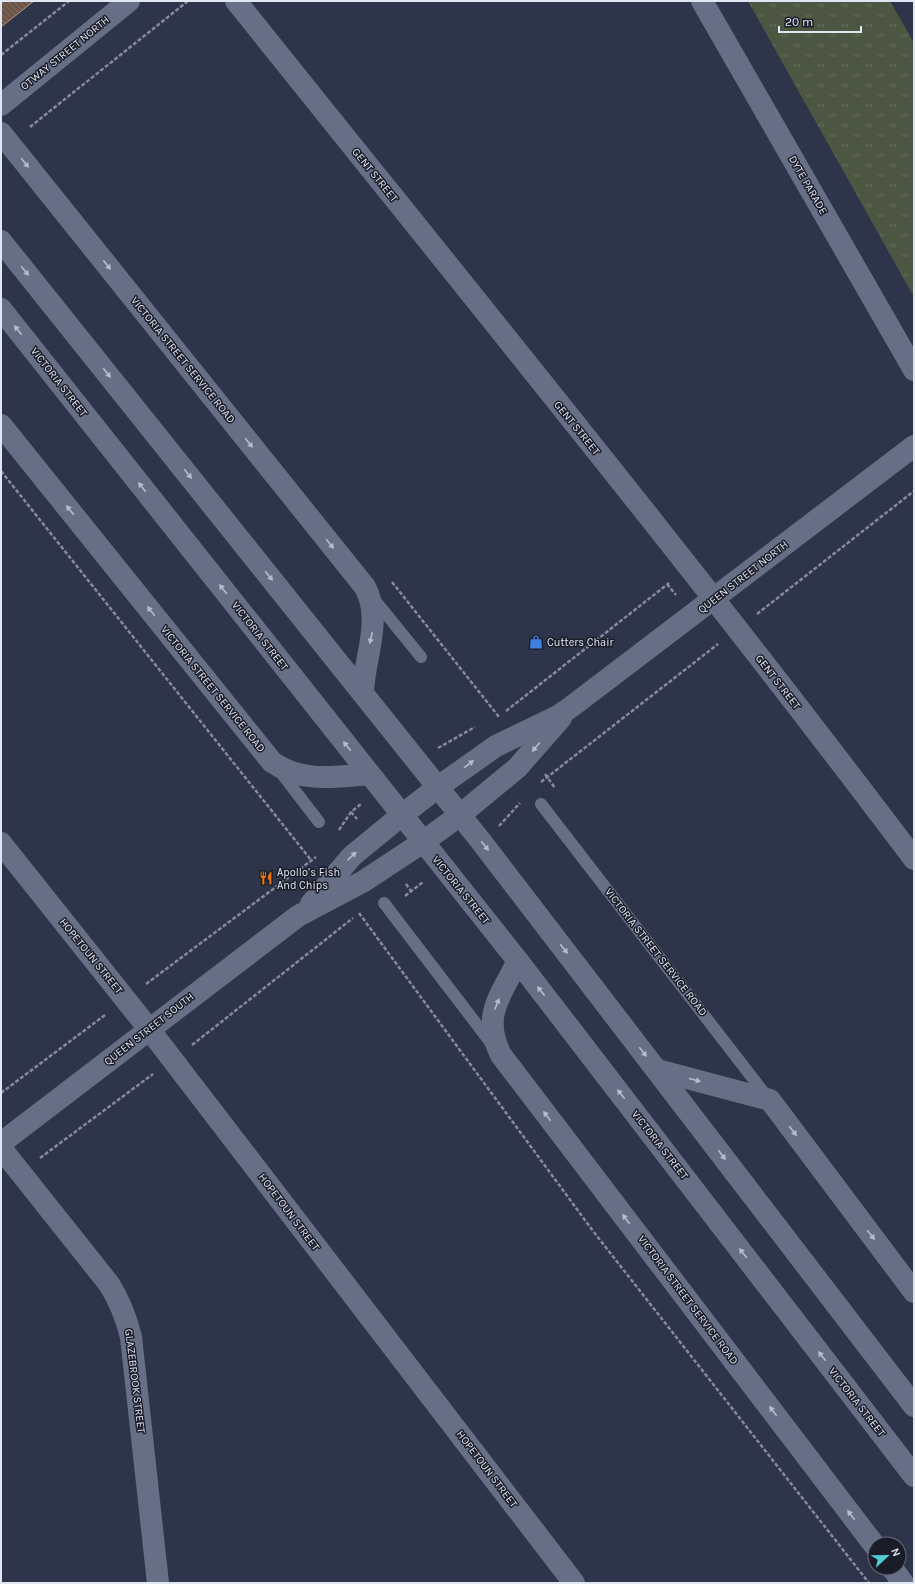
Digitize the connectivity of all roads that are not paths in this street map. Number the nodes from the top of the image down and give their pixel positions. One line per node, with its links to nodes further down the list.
1 (129, 1): 4 (street, OTWAY STREET NORTH)
2 (236, 1): 12 (street, GENT STREET)
3 (702, 1): 8 (street, DYTE PARADE)
4 (1, 105)
5 (1, 133): 11 (street, VICTORIA STREET SERVICE ROAD, one-way to 11)
6 (1, 241): 14 (street, one-way to 14)
7 (1, 309): 17 (street, VICTORIA STREET, one-way to 7)
8 (914, 370)
9 (1, 425): 16 (street, VICTORIA STREET SERVICE ROAD, one-way to 9)
10 (914, 446): 12 (street, QUEEN STREET NORTH)
11 (365, 587): 13 (lane, VICTORIA STREET SERVICE ROAD); 14 (street, VICTORIA STREET SERVICE ROAD, one-way to 14)
12 (713, 600): 15 (street, QUEEN STREET NORTH); 25 (street, GENT STREET)
13 (421, 657)
14 (363, 692): 18 (street)
15 (571, 707): 18 (street, QUEEN STREET NORTH, one-way to 15); 21 (street, QUEEN STREET NORTH, one-way to 21)
16 (272, 762): 17 (street, VICTORIA STREET SERVICE ROAD); 22 (lane)
17 (369, 774): 20 (street, VICTORIA STREET)
18 (438, 787): 20 (street, QUEEN STREET NORTH); 21 (street)
19 (541, 804): 32 (lane, VICTORIA STREET SERVICE ROAD)
20 (402, 815): 23 (street, VICTORIA STREET); 27 (street, QUEEN STREET SOUTH, one-way to 20)
21 (460, 815): 23 (street, QUEEN STREET SOUTH); 31 (street, one-way to 31)
22 (319, 822)
23 (423, 842): 27 (street, QUEEN STREET SOUTH); 28 (street, VICTORIA STREET)
24 (1, 843): 29 (street, HOPETOUN STREET)
25 (914, 859)
26 (384, 903): 30 (lane, VICTORIA STREET SERVICE ROAD)
27 (298, 916): 29 (street, QUEEN STREET SOUTH)
28 (518, 961): 30 (street, VICTORIA STREET SERVICE ROAD, one-way to 28); 37 (street, VICTORIA STREET, one-way to 28)
29 (149, 1029): 33 (street, QUEEN STREET SOUTH); 40 (street, HOPETOUN STREET)
30 (501, 1055): 38 (street, VICTORIA STREET SERVICE ROAD, one-way to 30)
31 (657, 1070): 32 (street, one-way to 32); 36 (street, one-way to 36)
32 (770, 1100): 35 (street, VICTORIA STREET SERVICE ROAD, one-way to 35)
33 (1, 1143)
34 (1, 1148): 39 (street, GLAZEBROOK STREET)
35 (914, 1292)
36 (914, 1406)
37 (914, 1476)
38 (867, 1536)
39 (158, 1583)
40 (574, 1583)

